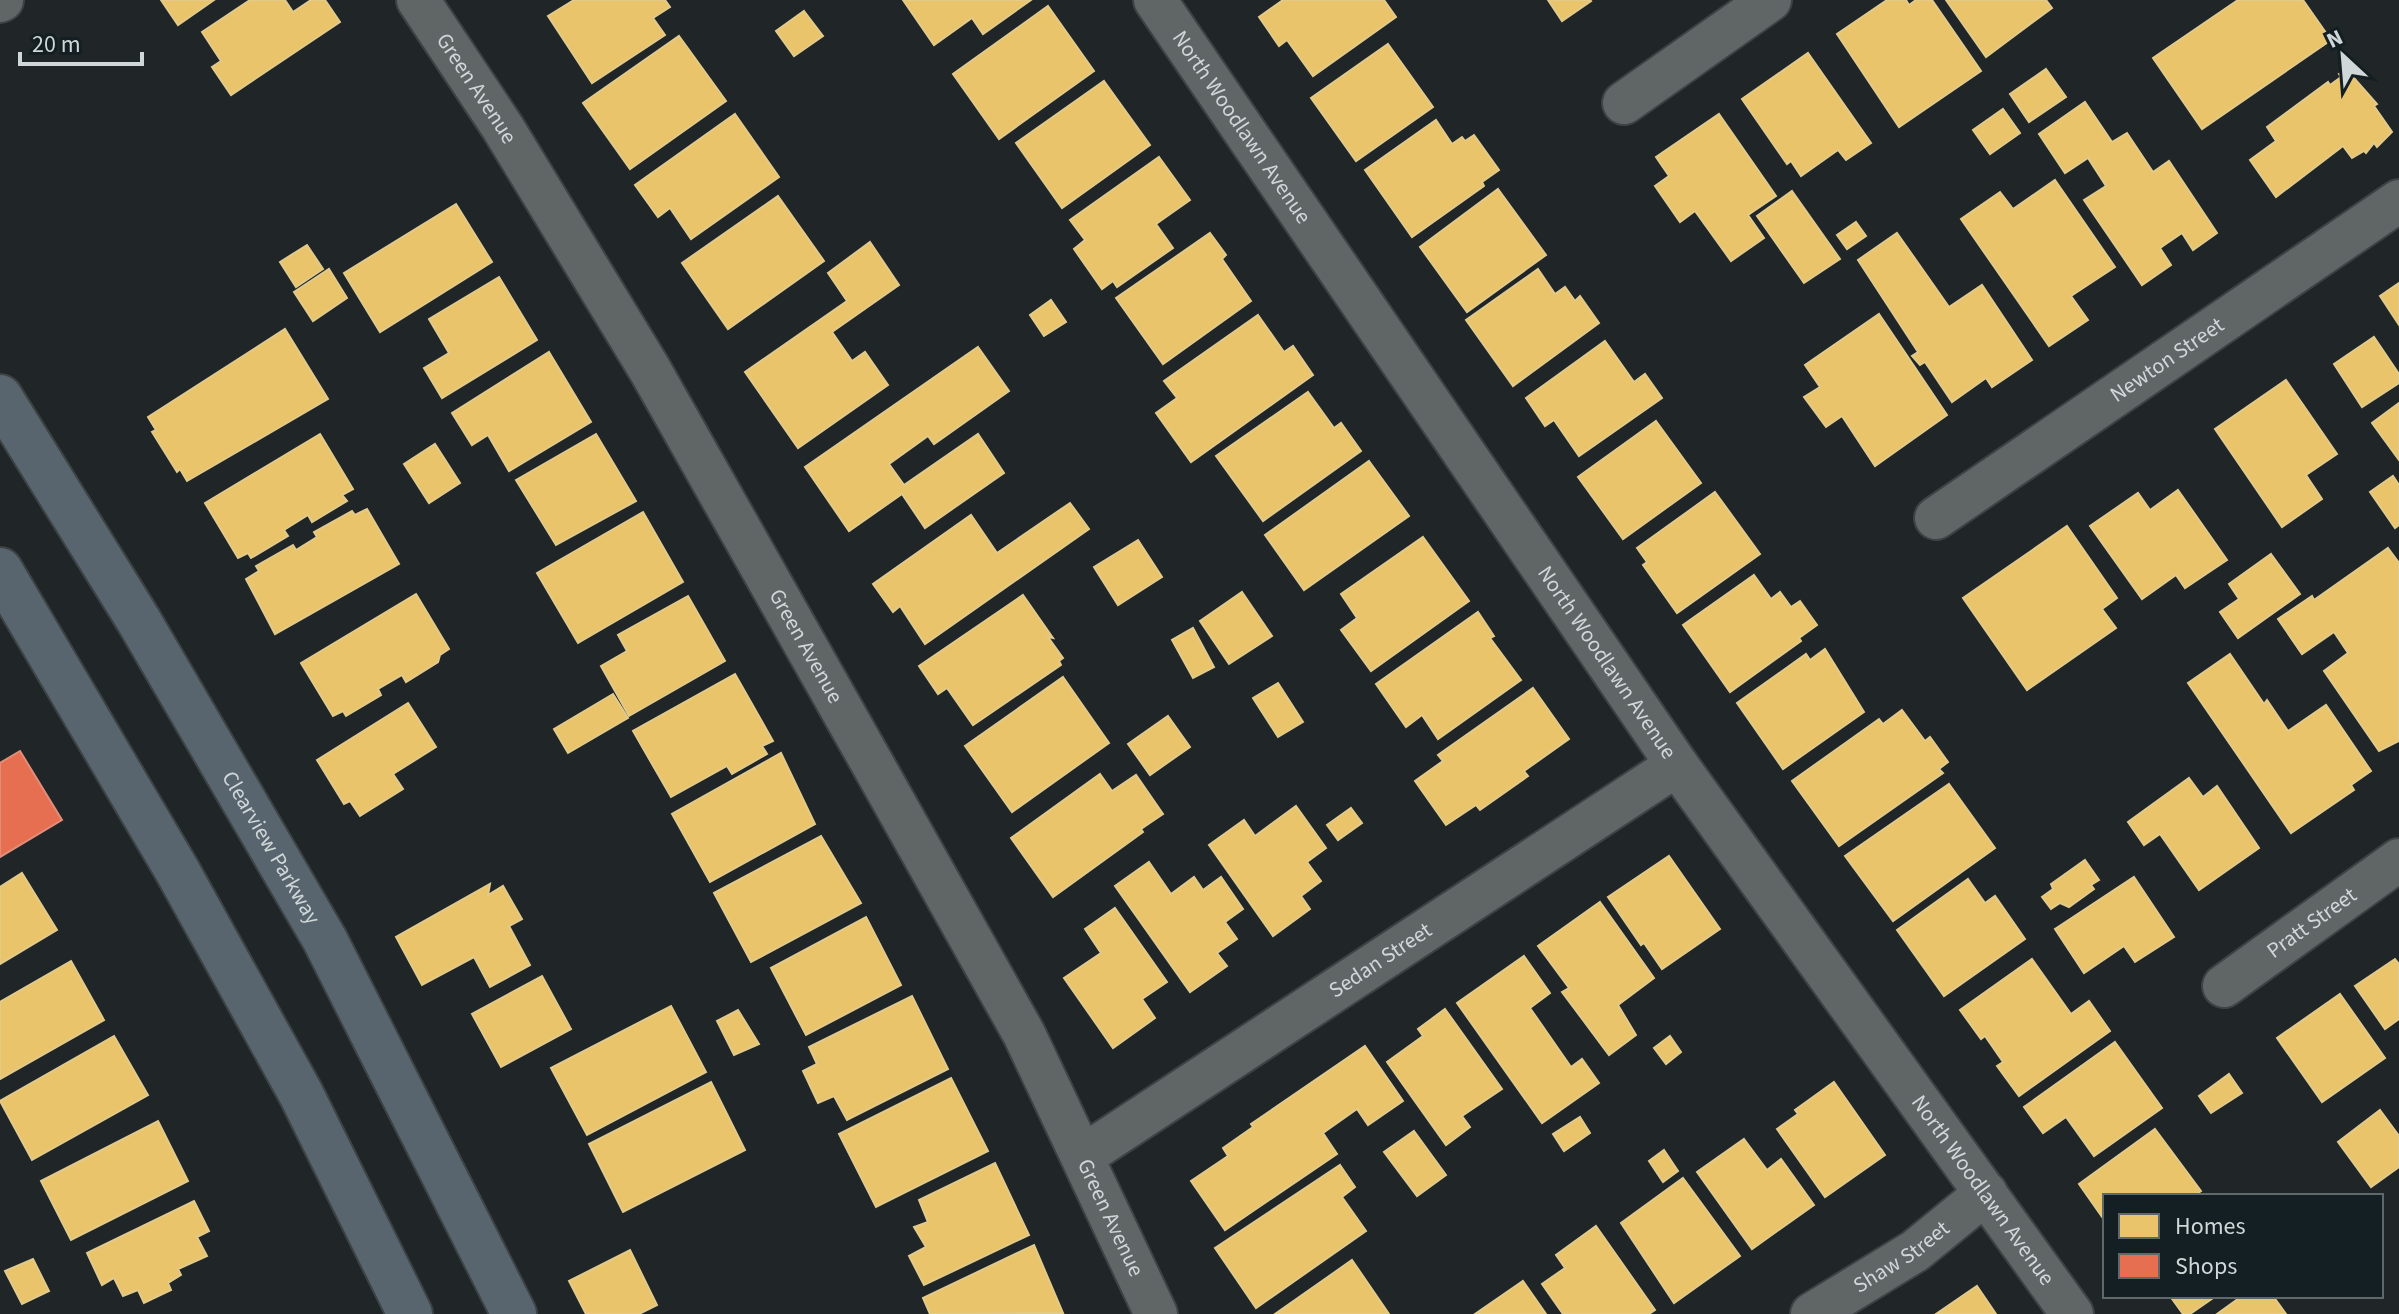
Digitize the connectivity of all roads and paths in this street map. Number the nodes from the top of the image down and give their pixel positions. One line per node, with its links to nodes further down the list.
1 (418, 0): 12 (street, Green Avenue)
2 (1155, 0): 9 (street, North Woodlawn Avenue)
3 (1770, 0): 4 (street)
4 (1624, 103)
5 (2399, 201): 7 (street, Newton Street)
6 (0, 397): 15 (highway, Clearview Parkway)
7 (1936, 518)
8 (0, 570): 14 (highway)
9 (1677, 765): 12 (street, Sedan Street); 13 (street, North Woodlawn Avenue)
10 (2399, 860): 11 (street, Pratt Street)
11 (2224, 986)
12 (1083, 1156): 16 (street, Green Avenue)
13 (1986, 1193): 17 (street, Shaw Street); 18 (street, North Woodlawn Avenue)
14 (410, 1314)
15 (514, 1314)
16 (1156, 1314)
17 (1812, 1314)
18 (2072, 1314)

